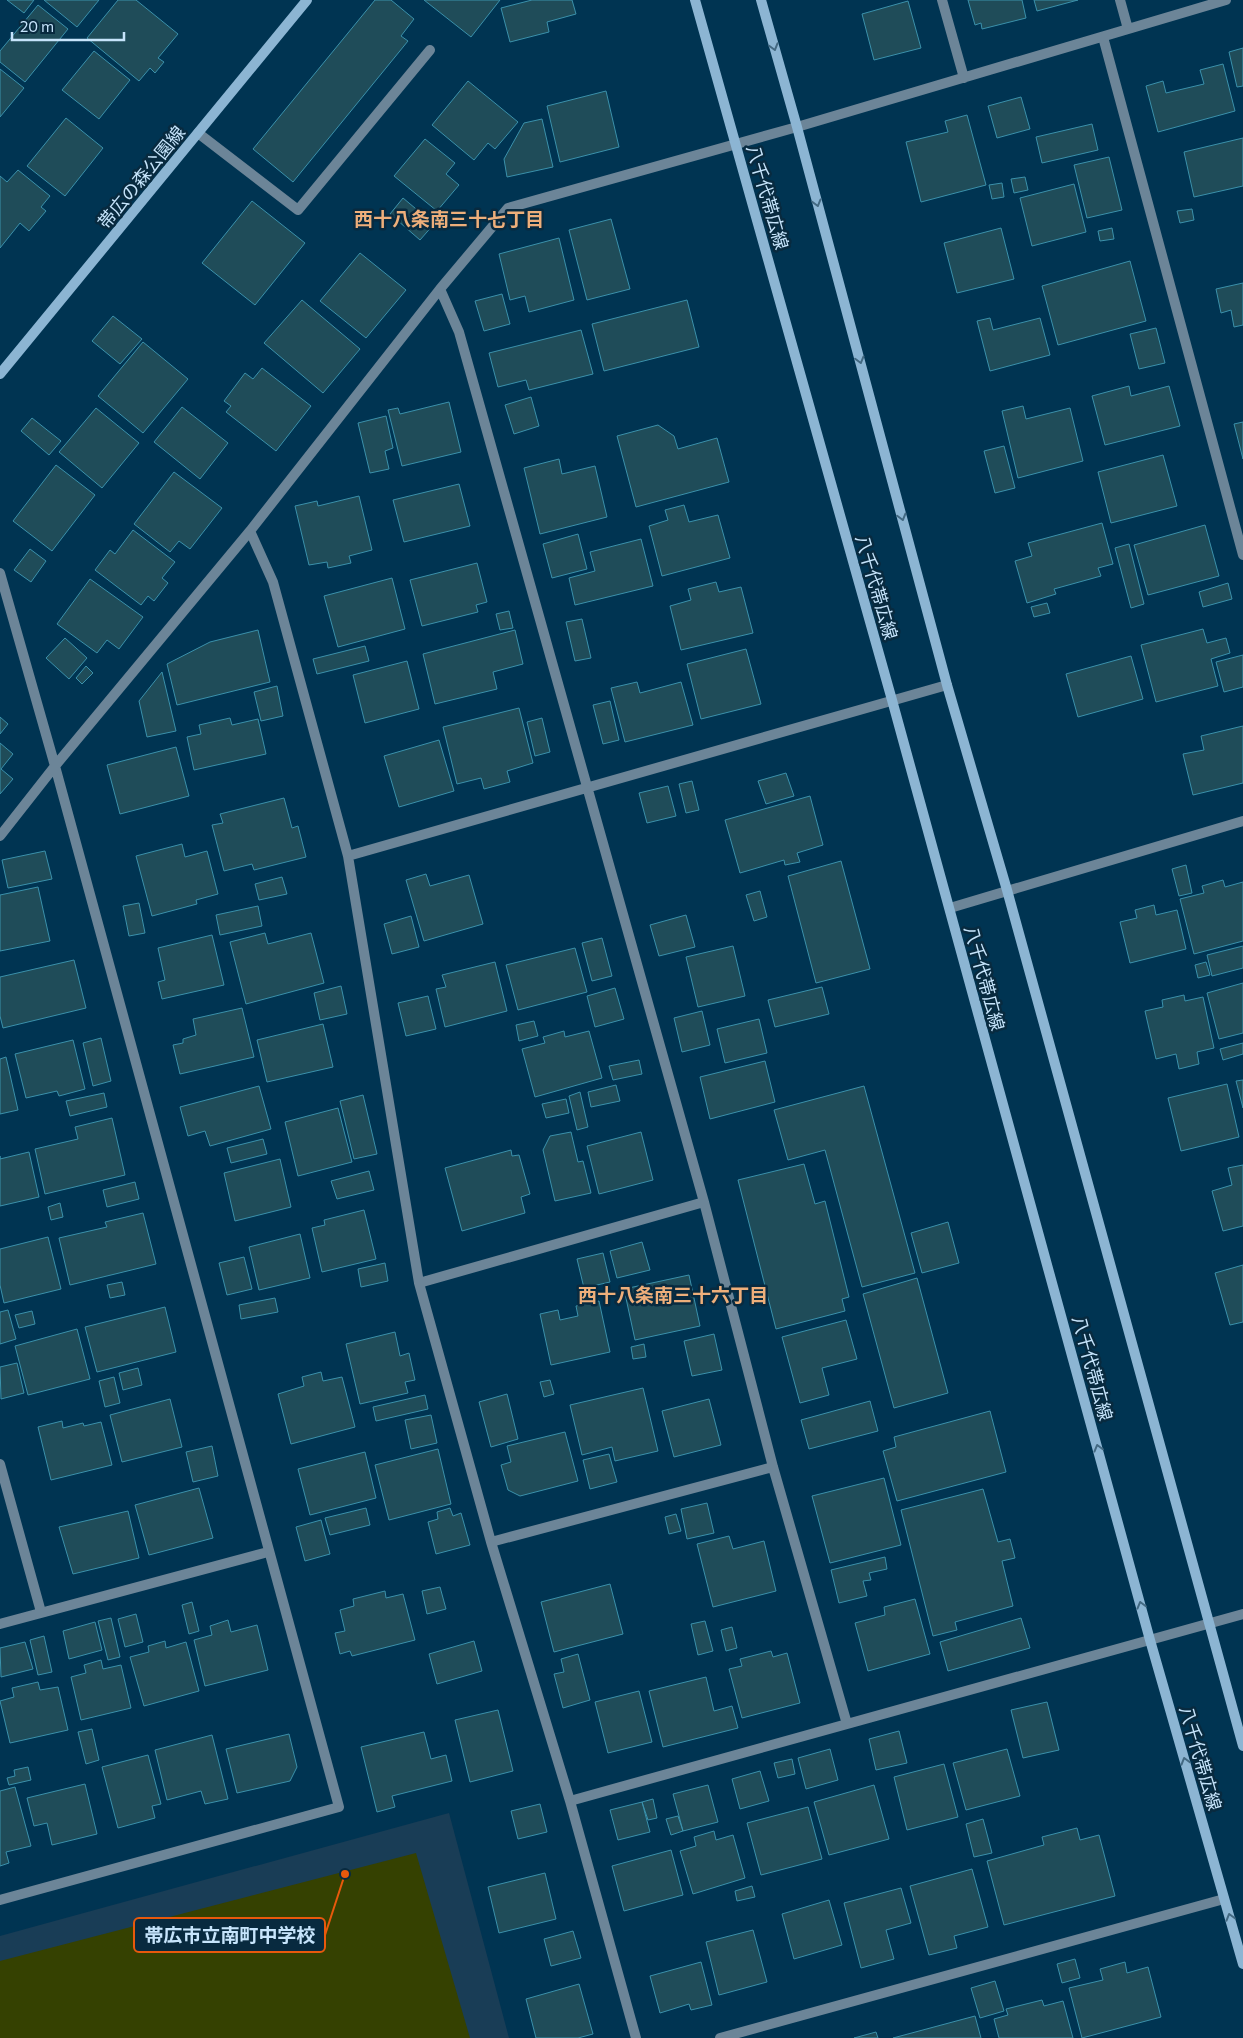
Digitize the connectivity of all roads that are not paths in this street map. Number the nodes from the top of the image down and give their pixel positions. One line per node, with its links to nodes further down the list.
1 (307, 0): 12 (main road, 帯広の森公園線)
2 (695, 0): 13 (main road, 八千代帯広線)
3 (760, 0): 11 (main road, one-way to 11)
4 (942, 0): 10 (street)
5 (1120, 0): 7 (street)
6 (1226, 0): 7 (street)
7 (1128, 29): 8 (street)
8 (1103, 37): 10 (street); 17 (street)
9 (430, 50): 12 (street)
10 (964, 78): 11 (street)
11 (797, 127): 13 (street); 19 (main road, one-way to 19)
12 (198, 133): 15 (main road, 帯広の森公園線)
13 (736, 144): 14 (street); 20 (main road, 八千代帯広線)
14 (440, 288): 16 (street); 22 (street)
15 (0, 374)
16 (250, 531): 21 (street); 25 (street)
17 (1243, 555)
18 (0, 573): 21 (street)
19 (947, 685): 20 (street); 26 (main road)
20 (892, 700): 22 (street); 27 (main road, 八千代帯広線)
21 (55, 766): 24 (street); 33 (street)
22 (588, 788): 25 (street); 28 (street)
23 (1243, 821): 26 (street)
24 (0, 836)
25 (348, 856): 29 (street)
26 (1006, 890): 27 (street); 37 (main road)
27 (950, 908): 38 (main road, 八千代帯広線, one-way to 27)
28 (704, 1202): 29 (street); 31 (street)
29 (420, 1283): 32 (street)
30 (0, 1464): 34 (street)
31 (774, 1466): 32 (street); 39 (street)
32 (491, 1542): 41 (street)
33 (268, 1552): 34 (street); 43 (street)
34 (41, 1612): 36 (street)
35 (1243, 1614): 37 (street)
36 (0, 1624)
37 (1208, 1624): 38 (street); 40 (main road)
38 (1150, 1640): 39 (street); 42 (main road, 八千代帯広線, one-way to 38)
39 (847, 1724): 41 (street)
40 (1243, 1746)
41 (570, 1801): 45 (street)
42 (1224, 1899): 44 (main road, 八千代帯広線, one-way to 42); 46 (street)
43 (0, 1900)
44 (1243, 1964)
45 (636, 2038)
46 (720, 2038)

